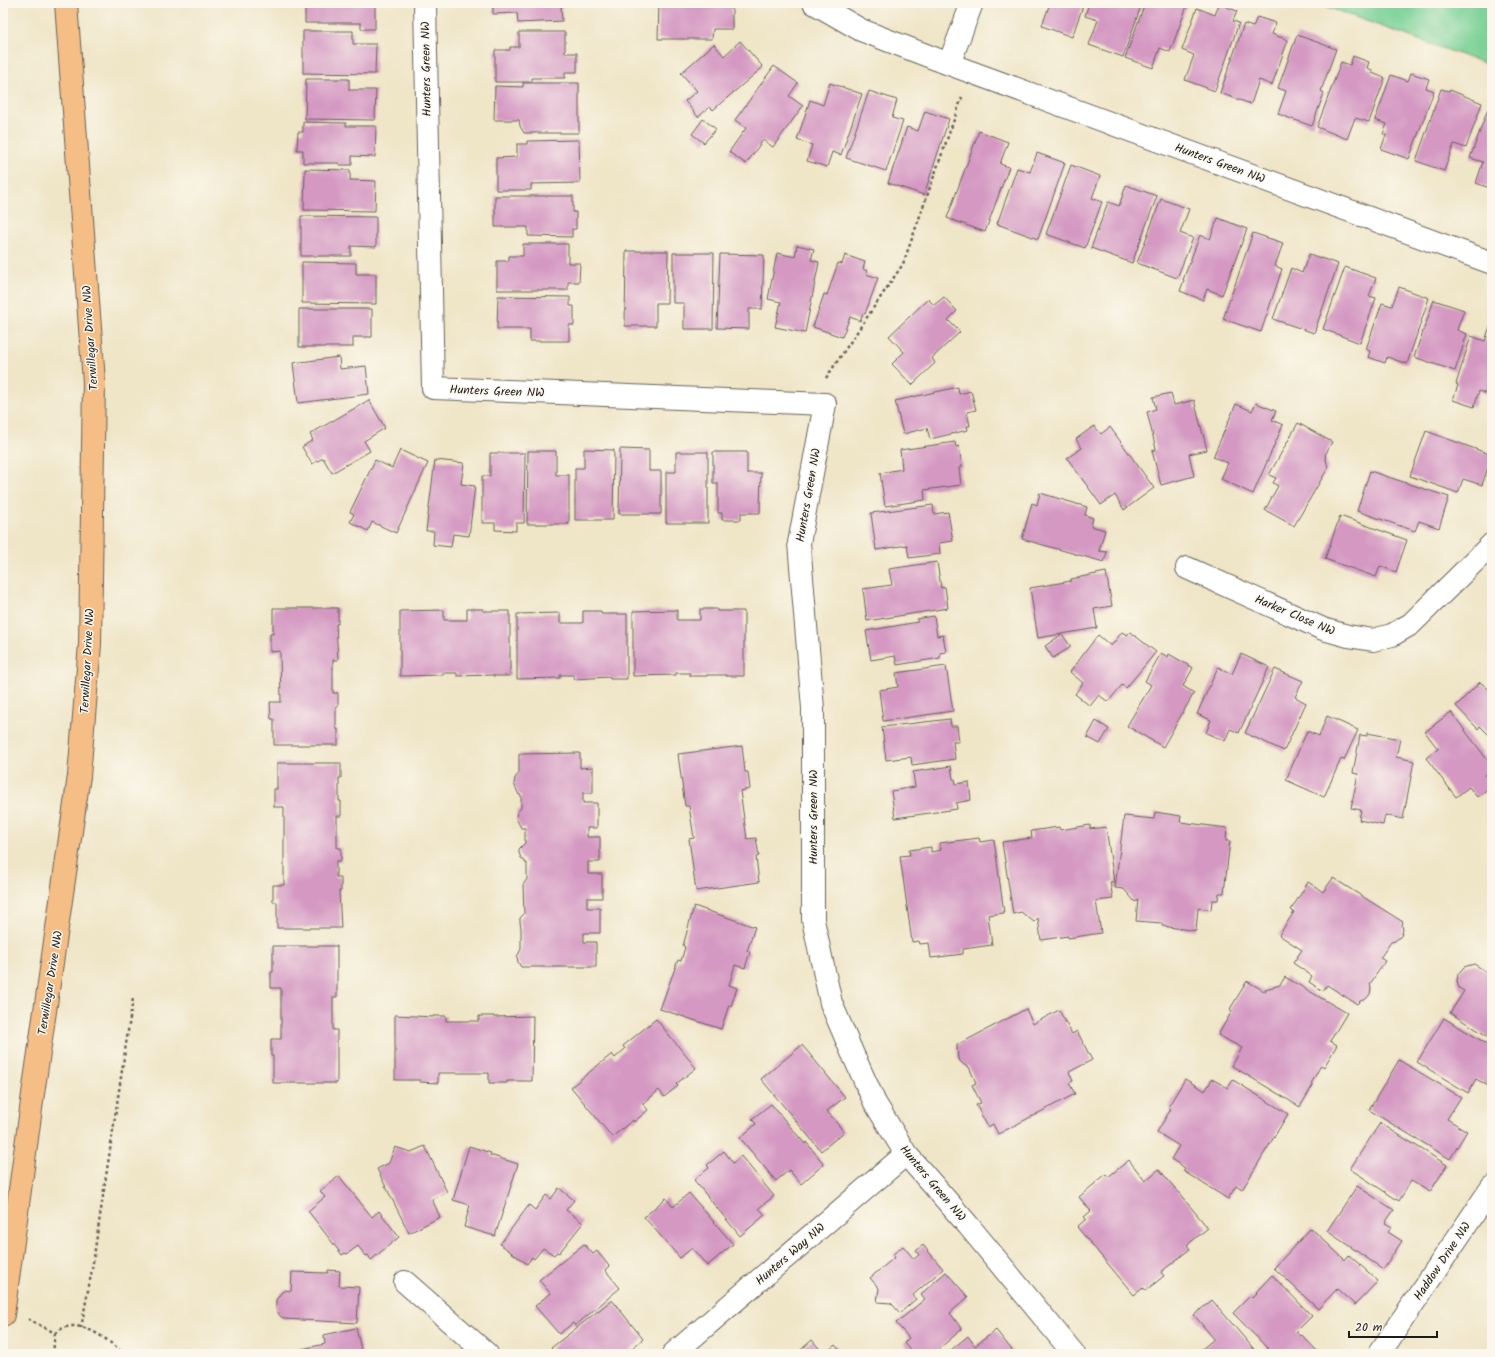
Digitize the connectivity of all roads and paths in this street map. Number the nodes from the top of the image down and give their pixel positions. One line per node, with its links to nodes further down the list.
1 (66, 3): 15 (main road, Terwillegar Drive NW)
2 (425, 3): 12 (street, Hunters Green NW)
3 (814, 3): 5 (street, Hunters Green NW)
4 (972, 3): 5 (street)
5 (949, 64): 6 (street, Hunters Green NW)
6 (971, 72): 7 (street, Hunters Green NW); 8 (path)
7 (1492, 263)
8 (825, 380)
9 (1492, 544): 10 (street, Harker Close NW)
10 (1187, 568)
11 (133, 998): 16 (path)
12 (906, 1154): 20 (street, Hunters Way NW); 21 (street, Hunters Green NW)
13 (1492, 1187): 22 (street, Haddow Drive NW)
14 (405, 1282): 19 (street)
15 (3, 1315)
16 (81, 1328): 17 (path); 18 (path)
17 (53, 1354)
18 (124, 1354)
19 (487, 1354)
20 (673, 1354)
21 (1074, 1354)
22 (1379, 1354)

